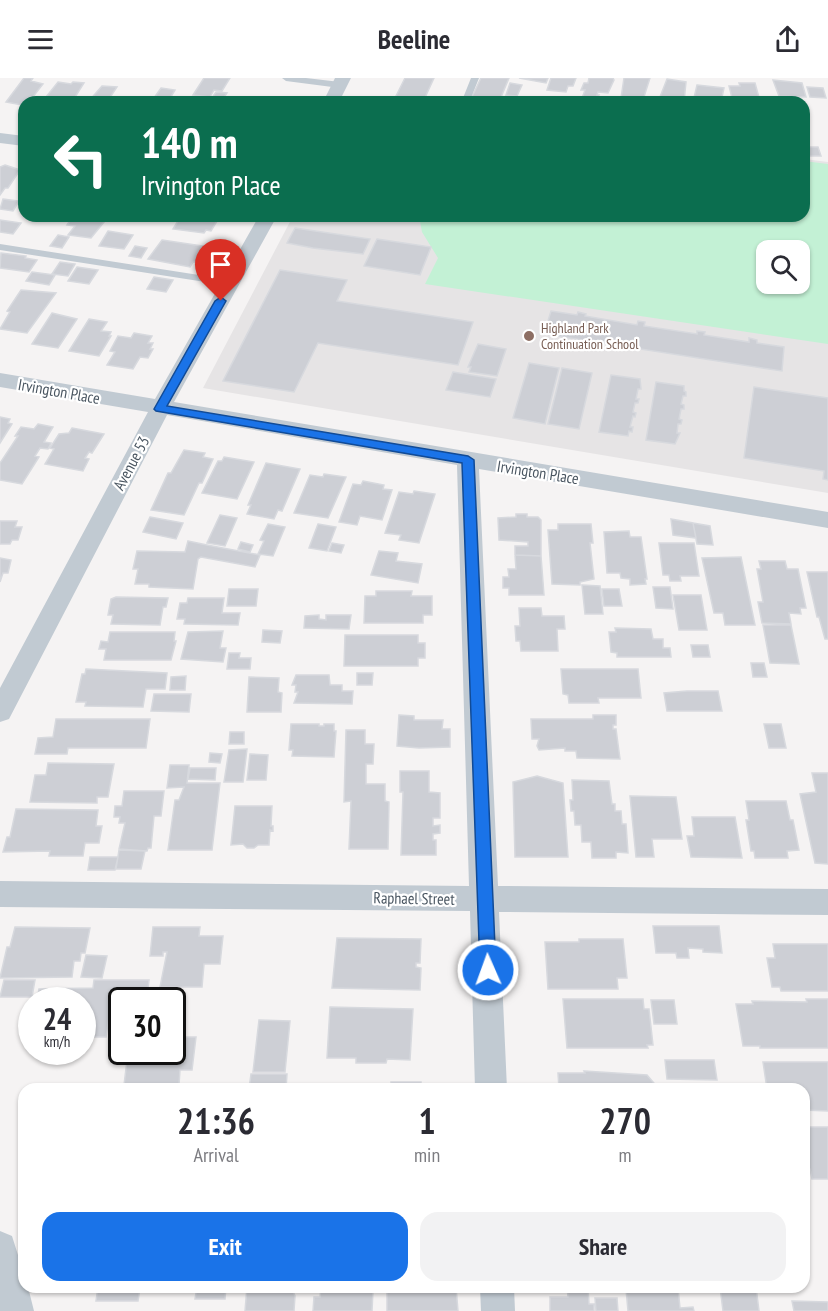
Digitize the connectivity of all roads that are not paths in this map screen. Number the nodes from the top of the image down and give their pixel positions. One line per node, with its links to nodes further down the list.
1 (286, 78): 3 (lane)
2 (475, 78): 5 (lane)
3 (342, 82): 4 (street)
4 (334, 96)
5 (468, 96)
6 (0, 138): 7 (street)
7 (18, 140)
8 (265, 222): 10 (street, Avenue 53)
9 (0, 247): 10 (lane)
10 (231, 283): 12 (street, Avenue 53)
11 (0, 380): 12 (street, Irvington Place)
12 (160, 409): 13 (street, Irvington Place); 15 (street, Avenue 53)
13 (468, 460): 14 (street, Irvington Place); 17 (street)
14 (828, 520)
15 (0, 712)
16 (0, 894): 17 (street, Raphael Street)
17 (486, 898): 18 (street, Raphael Street); 19 (street)
18 (828, 902)
19 (491, 1083)
20 (0, 1248): 22 (street)
21 (497, 1293): 23 (street)
22 (17, 1311)
23 (498, 1311)

